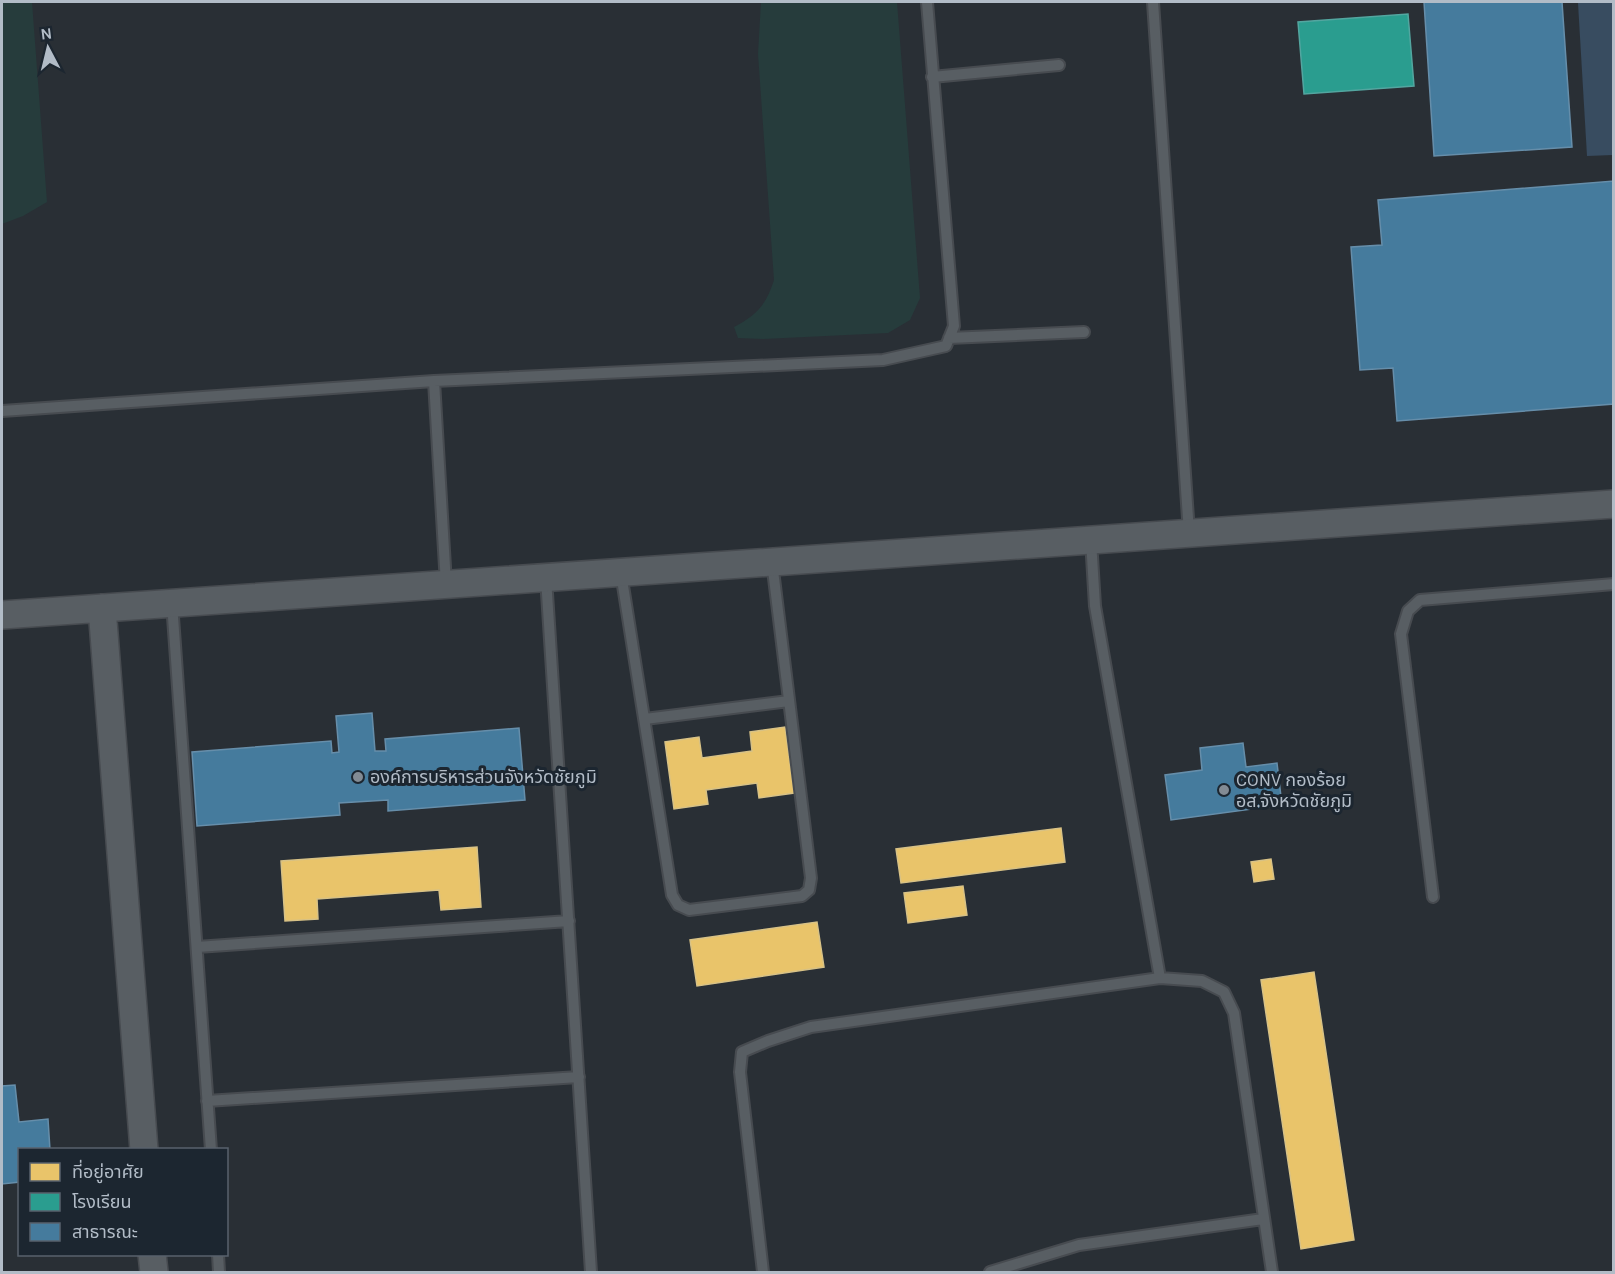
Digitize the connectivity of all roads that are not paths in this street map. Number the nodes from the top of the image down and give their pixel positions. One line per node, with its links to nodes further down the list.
1 (927, 2): 4 (lane)
2 (1153, 2): 10 (lane)
3 (1059, 65): 4 (lane)
4 (932, 76): 6 (lane)
5 (1084, 332): 6 (lane)
6 (949, 338): 7 (lane)
7 (434, 381): 8 (lane); 15 (lane)
8 (2, 411)
9 (1614, 504): 10 (street)
10 (1189, 533): 11 (street)
11 (1091, 540): 12 (street); 25 (lane)
12 (772, 562): 13 (street); 20 (lane)
13 (621, 572): 14 (street); 21 (lane)
14 (546, 578): 15 (street); 23 (lane)
15 (446, 584): 17 (street)
16 (1614, 584): 22 (lane)
17 (172, 603): 18 (street); 24 (lane)
18 (102, 608): 19 (street); 28 (street)
19 (2, 615)
20 (789, 701): 21 (lane); 21 (lane)
21 (645, 719)
22 (1433, 897)
23 (569, 921): 24 (lane); 26 (lane)
24 (196, 947): 27 (lane)
25 (1160, 978): 30 (lane); 36 (lane)
26 (579, 1077): 27 (lane); 35 (lane)
27 (207, 1101): 29 (lane)
28 (144, 1148)
29 (211, 1148)
30 (1263, 1219): 37 (lane); 38 (lane)
31 (152, 1256): 33 (street)
32 (218, 1256): 34 (lane)
33 (154, 1272)
34 (219, 1272)
35 (591, 1272)
36 (763, 1272)
37 (990, 1272)
38 (1272, 1272)

